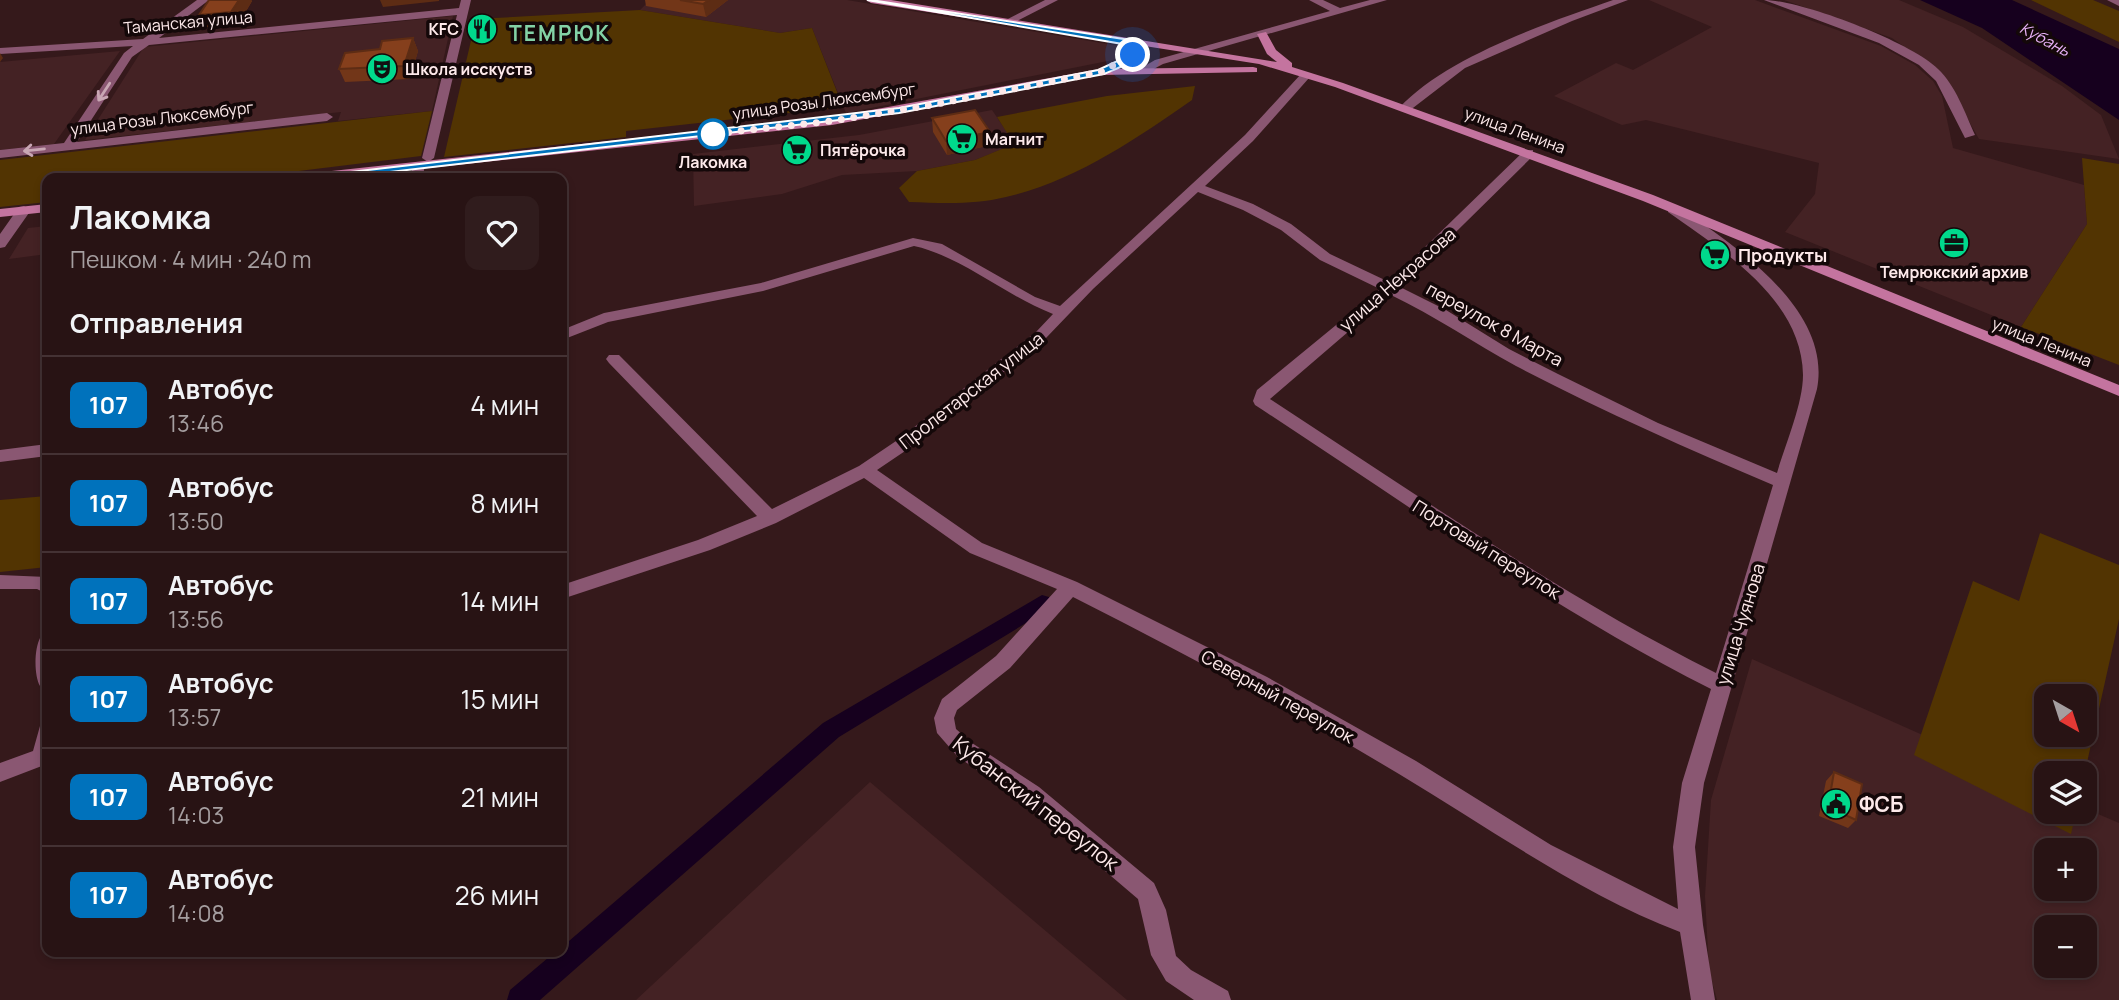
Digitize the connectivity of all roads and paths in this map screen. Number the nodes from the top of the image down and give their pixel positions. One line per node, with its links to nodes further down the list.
1 (204, 0): 14 (street)
2 (872, 0): 12 (main road, улица Ленина)
3 (1053, 0): 12 (street)
4 (1314, 0): 11 (street)
5 (1382, 0): 11 (street)
6 (1623, 0): 21 (street)
7 (1769, 0): 23 (street)
8 (2112, 0): 9 (street)
9 (2119, 3)
10 (464, 6): 14 (street, Таманская улица); 27 (street)
11 (1340, 12): 13 (street)
12 (1005, 23): 17 (main road, улица Ленина)
13 (1262, 34): 16 (street); 20 (main road)
14 (145, 42): 15 (street, Таманская улица); 24 (street, one-way to 24)
15 (0, 51)
16 (1199, 52): 17 (main road, улица Ленина); 18 (street); 20 (main road, улица Ленина)
17 (1130, 53): 19 (main road)
18 (1144, 70): 19 (main road, улица Розы Люксембург); 20 (main road, улица Розы Люксембург)
19 (1101, 72): 27 (main road, улица Розы Люксембург)
20 (1305, 76): 21 (main road, улица Ленина); 29 (street, Пролетарская улица)
21 (1405, 108): 25 (main road, улица Ленина)
22 (327, 117): 24 (street, улица Розы Люксембург)
23 (1969, 135)
24 (68, 146): 26 (street, улица Розы Люксембург, one-way to 26)
25 (1529, 153): 31 (main road, улица Ленина); 37 (street, улица Некрасова)
26 (0, 154)
27 (421, 167): 28 (main road, улица Розы Люксембург)
28 (357, 173)
29 (1197, 187): 37 (street, переулок 8 Марта); 38 (street, Пролетарская улица)
30 (42, 208): 32 (main road)
31 (1673, 208): 34 (main road, улица Ленина); 36 (street, улица Чуянова)
32 (24, 210): 33 (main road); 35 (street)
33 (0, 213)
34 (1742, 236): 36 (street, улица Чуянова); 41 (main road, улица Ленина)
35 (0, 244)
36 (1751, 268): 46 (street, улица Чуянова)
37 (1388, 288): 42 (street, улица Некрасова); 46 (street, переулок 8 Марта)
38 (1063, 313): 39 (street); 45 (street, Пролетарская улица)
39 (567, 333)
40 (614, 359): 47 (street)
41 (2119, 391)
42 (1261, 401): 52 (street, Портовый переулок)
43 (42, 451): 44 (street)
44 (0, 456)
45 (865, 470): 47 (street, Пролетарская улица); 50 (street, Северный переулок)
46 (1782, 482): 52 (street, улица Чуянова)
47 (770, 518): 51 (street, Пролетарская улица)
48 (0, 582): 49 (street)
49 (42, 584)
50 (1070, 587): 55 (street, Северный переулок); 56 (street, Кубанский переулок)
51 (567, 590)
52 (1721, 685): 55 (street, улица Чуянова)
53 (42, 757): 54 (street)
54 (0, 774)
55 (1691, 925): 57 (street, улица Чуянова)
56 (1219, 1000)
57 (1703, 1000)

